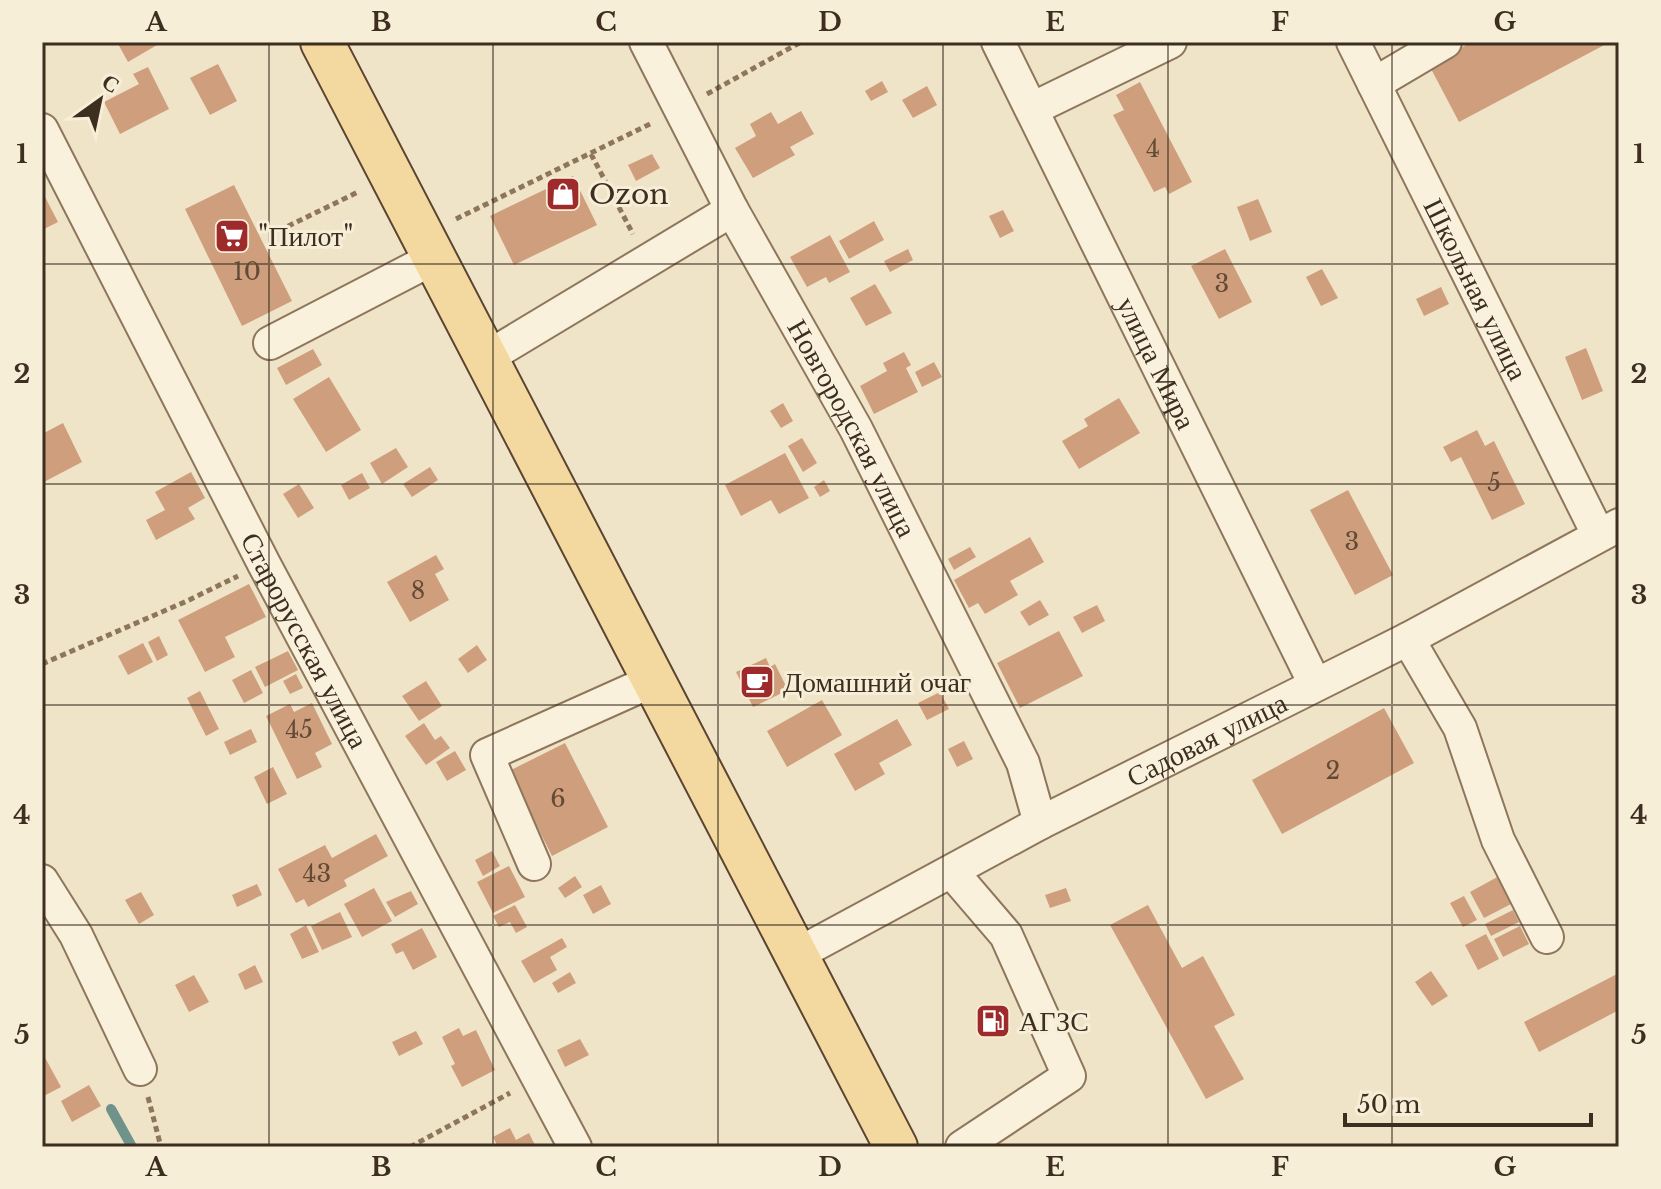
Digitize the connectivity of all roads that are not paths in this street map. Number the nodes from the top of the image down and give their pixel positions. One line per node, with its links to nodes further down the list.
1 (322, 42): 11 (main road)
2 (646, 42): 10 (street, Новгородская улица)
3 (998, 42): 8 (street, улица Мира)
4 (1170, 42): 8 (street)
5 (1353, 42): 7 (street, Школьная улица)
6 (1445, 42): 7 (street)
7 (1374, 84): 14 (street, Школьная улица)
8 (1032, 109): 17 (street, улица Мира)
9 (42, 130): 25 (street, Старорусская улица)
10 (732, 210): 13 (street); 18 (street, Новгородская улица)
11 (434, 258): 12 (street); 13 (main road)
12 (270, 343)
13 (486, 358): 16 (main road)
14 (1609, 530): 15 (street, Садовая улица)
15 (1408, 639): 17 (street, Садовая улица); 22 (street)
16 (652, 681): 19 (street); 23 (main road)
17 (1315, 684): 18 (street, Садовая улица)
18 (1040, 823): 20 (street, Садовая улица)
19 (534, 864)
20 (952, 872): 23 (street, Садовая улица); 27 (street)
21 (42, 881): 24 (street)
22 (1547, 937)
23 (794, 956): 26 (main road)
24 (140, 1069)
25 (575, 1147)
26 (896, 1147)
27 (962, 1147)

